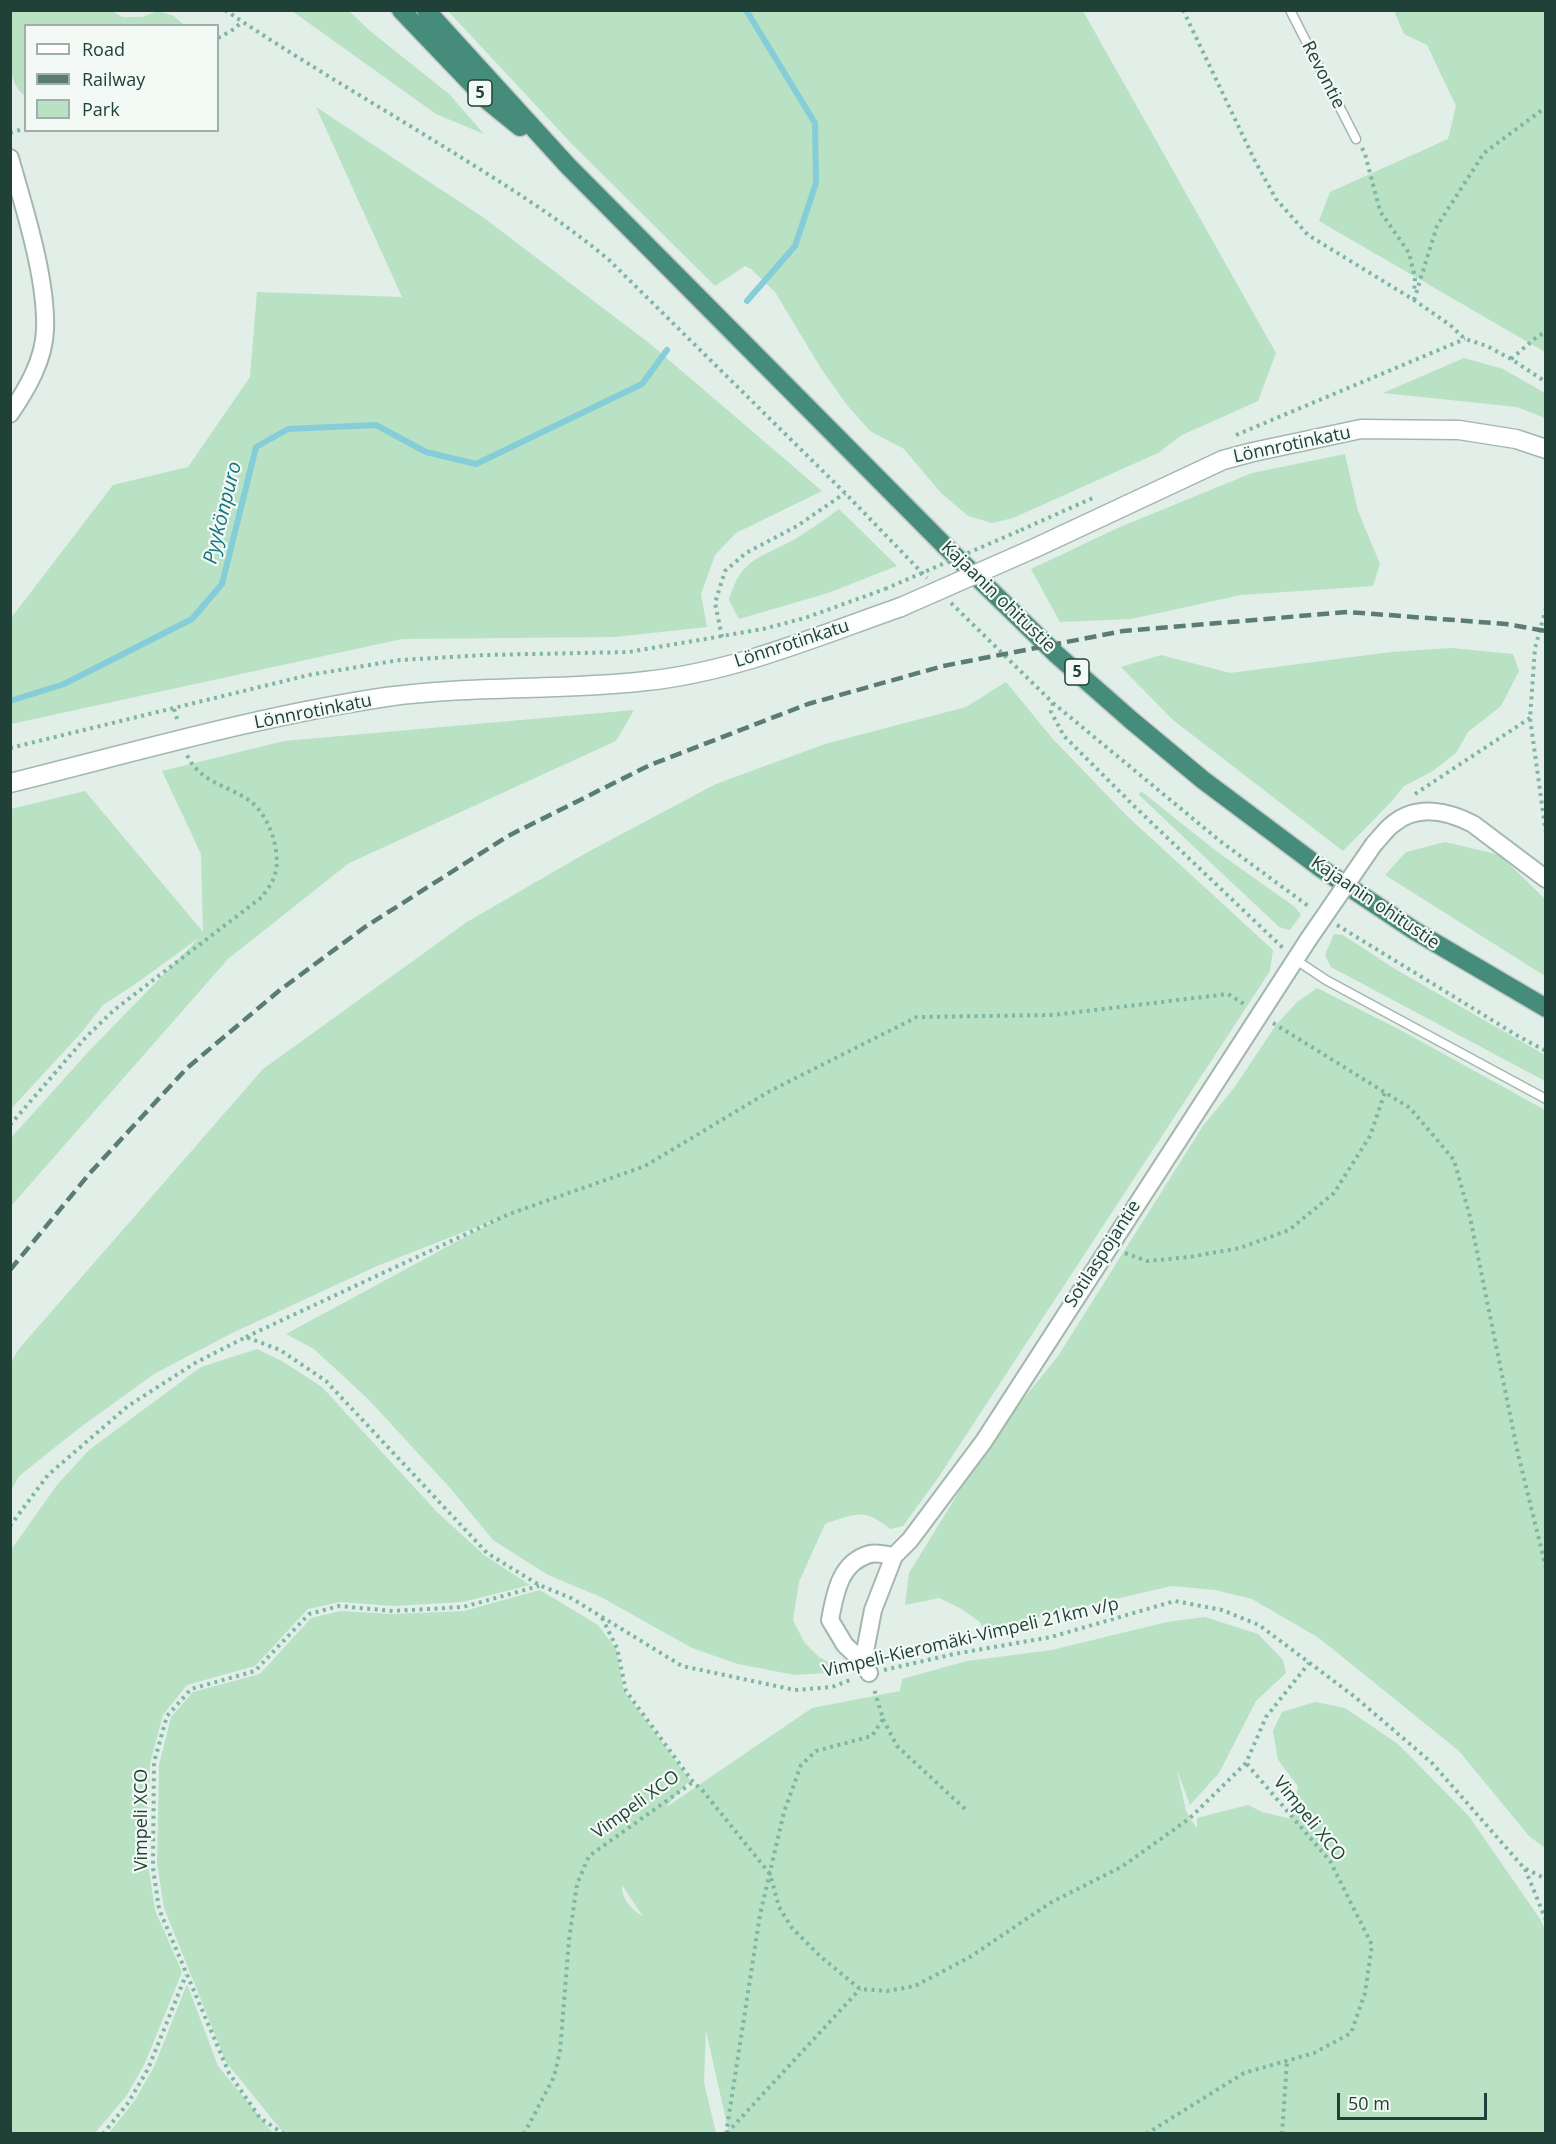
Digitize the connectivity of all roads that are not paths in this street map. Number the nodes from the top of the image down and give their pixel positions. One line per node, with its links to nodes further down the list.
1 (401, 10): 6 (highway, 5)
2 (426, 10): 6 (highway, 5)
3 (1290, 10): 4 (lane, Revontie)
4 (1356, 139)
5 (10, 158): 7 (street)
6 (568, 166): 12 (highway, Kajaanin ohitustie / 5)
7 (10, 414)
8 (1545, 448): 9 (street, Lönnrotinkatu, bridge)
9 (10, 783)
10 (1545, 879): 11 (street, Sotilaspojantie, bridge)
11 (1296, 960): 13 (lane); 14 (street, Sotilaspojantie)
12 (1545, 1008)
13 (1545, 1099)
14 (894, 1556): 14 (street, Sotilaspojantie)

